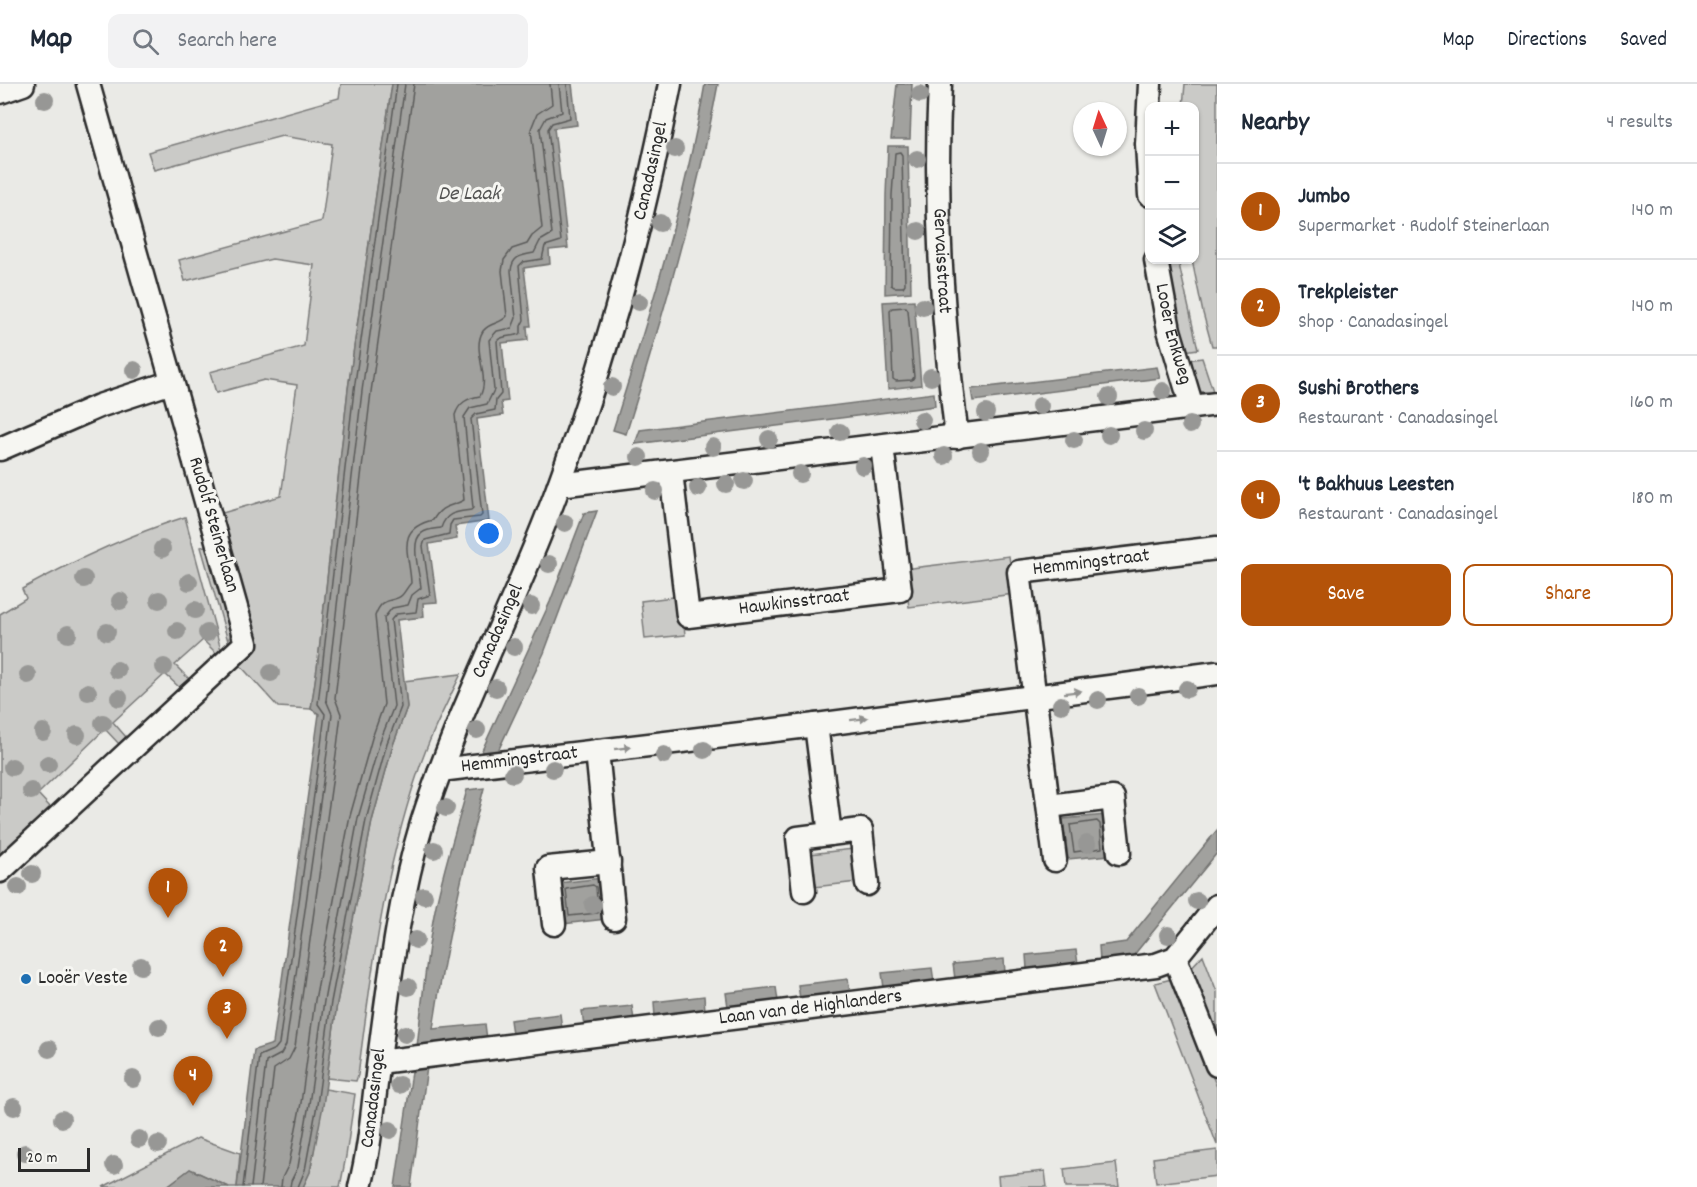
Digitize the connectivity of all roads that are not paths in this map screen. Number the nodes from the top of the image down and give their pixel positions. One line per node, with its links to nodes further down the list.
1 (22, 84): 6 (street)
2 (88, 84): 9 (street, Rudolf Steinerlaan)
3 (670, 84): 16 (street, Canadasingel)
4 (940, 84): 12 (street, Gervaisstraat)
5 (1150, 84): 7 (street)
6 (0, 92)
7 (1147, 156)
8 (1157, 264): 11 (street, Looër Enkweg)
9 (172, 382): 14 (street); 28 (street, Rudolf Steinerlaan)
10 (1217, 404): 11 (street)
11 (1192, 408): 12 (street)
12 (957, 437): 13 (street)
13 (882, 446): 15 (street); 15 (street, Hawkinsstraat)
14 (0, 449)
15 (671, 472): 16 (street)
16 (560, 485): 22 (street, Canadasingel)
17 (1217, 548): 19 (street, Hemmingstraat)
18 (1217, 674): 19 (street, Hemmingstraat, one-way to 18)
19 (1035, 696): 20 (street, Hemmingstraat, one-way to 19); 23 (street, Hemmingstraat)
20 (816, 725): 21 (street, Hemmingstraat, one-way to 20); 24 (street)
21 (597, 752): 22 (street, Hemmingstraat); 27 (street, Hemmingstraat)
22 (440, 770): 35 (street, Canadasingel)
23 (1049, 806): 25 (street); 26 (street, Hemmingstraat)
24 (830, 834): 29 (street); 30 (street)
25 (1119, 853)
26 (1055, 860)
27 (609, 862): 32 (street, Hemmingstraat); 33 (street)
28 (0, 871)
29 (867, 884)
30 (804, 891)
31 (1217, 906): 34 (street)
32 (614, 918)
33 (554, 924)
34 (1175, 958): 35 (street, Laan van de Highlanders); 36 (street)
35 (379, 1062): 37 (street, Canadasingel)
36 (1217, 1065)
37 (360, 1187)

